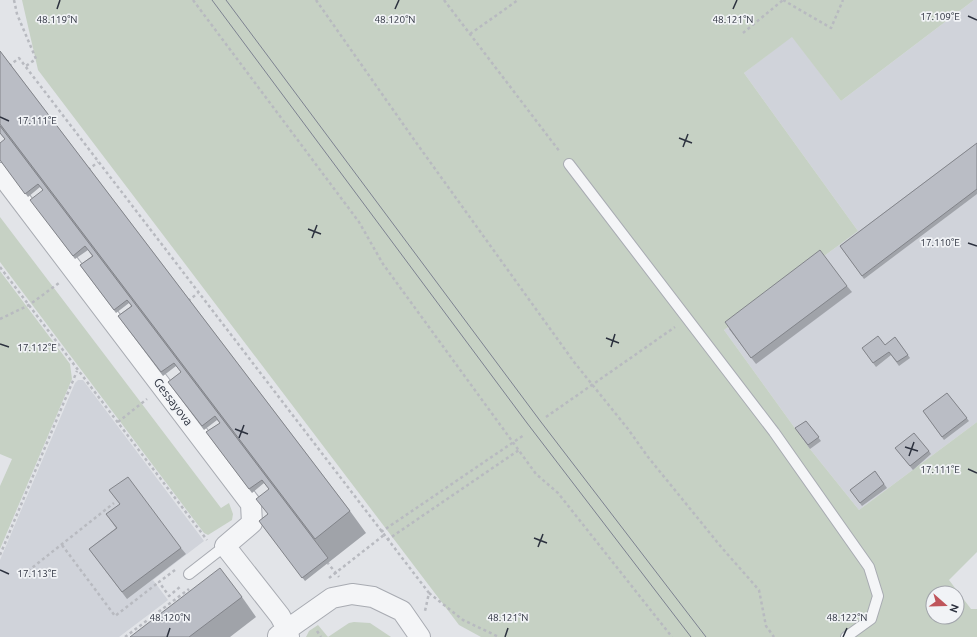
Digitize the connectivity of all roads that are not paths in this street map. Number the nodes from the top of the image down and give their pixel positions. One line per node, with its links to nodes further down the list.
1 (569, 164): 7 (lane)
2 (0, 173): 3 (street, Gessayova)
3 (219, 542): 4 (lane); 5 (street)
4 (189, 574)
5 (284, 634): 6 (street)
6 (420, 637)
7 (846, 637)

